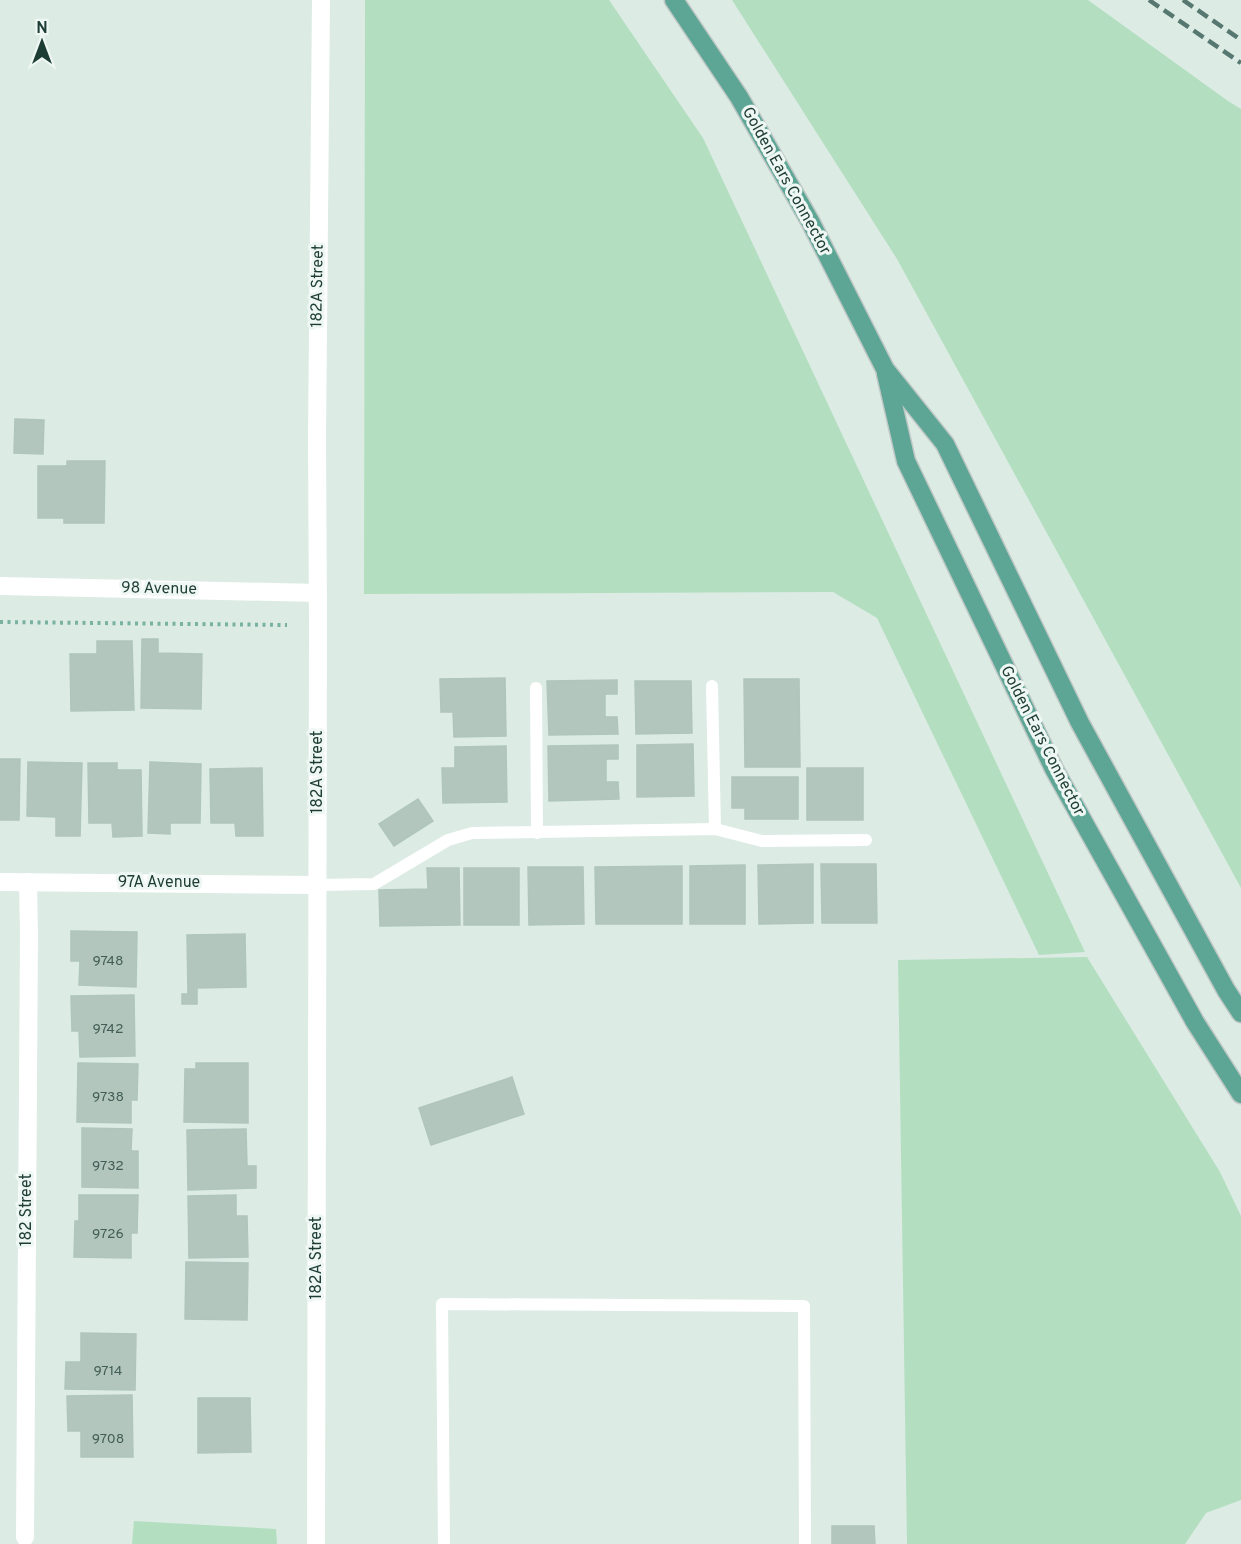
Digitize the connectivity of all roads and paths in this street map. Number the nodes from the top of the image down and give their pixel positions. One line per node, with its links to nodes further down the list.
1 (321, 0): 5 (street, 182A Street)
2 (674, 0): 3 (main road, Golden Ears Connector)
3 (885, 369): 16 (main road, Golden Ears Connector); 17 (main road, Golden Ears Connector)
4 (0, 586): 5 (street, 98 Avenue)
5 (318, 593): 15 (street, 182A Street)
6 (0, 622): 7 (path)
7 (287, 625)
8 (712, 686): 10 (lane)
9 (536, 688): 11 (lane)
10 (715, 829): 11 (lane); 12 (lane)
11 (537, 833): 15 (lane)
12 (866, 840)
13 (0, 882): 14 (street, 97A Avenue)
14 (28, 882): 15 (street, 97A Avenue); 18 (street, 182 Street)
15 (317, 885): 19 (street, 182A Street)
16 (1241, 1013)
17 (1241, 1094)
18 (25, 1537)
19 (316, 1544)
20 (444, 1544): 21 (lane)
21 (805, 1544)

